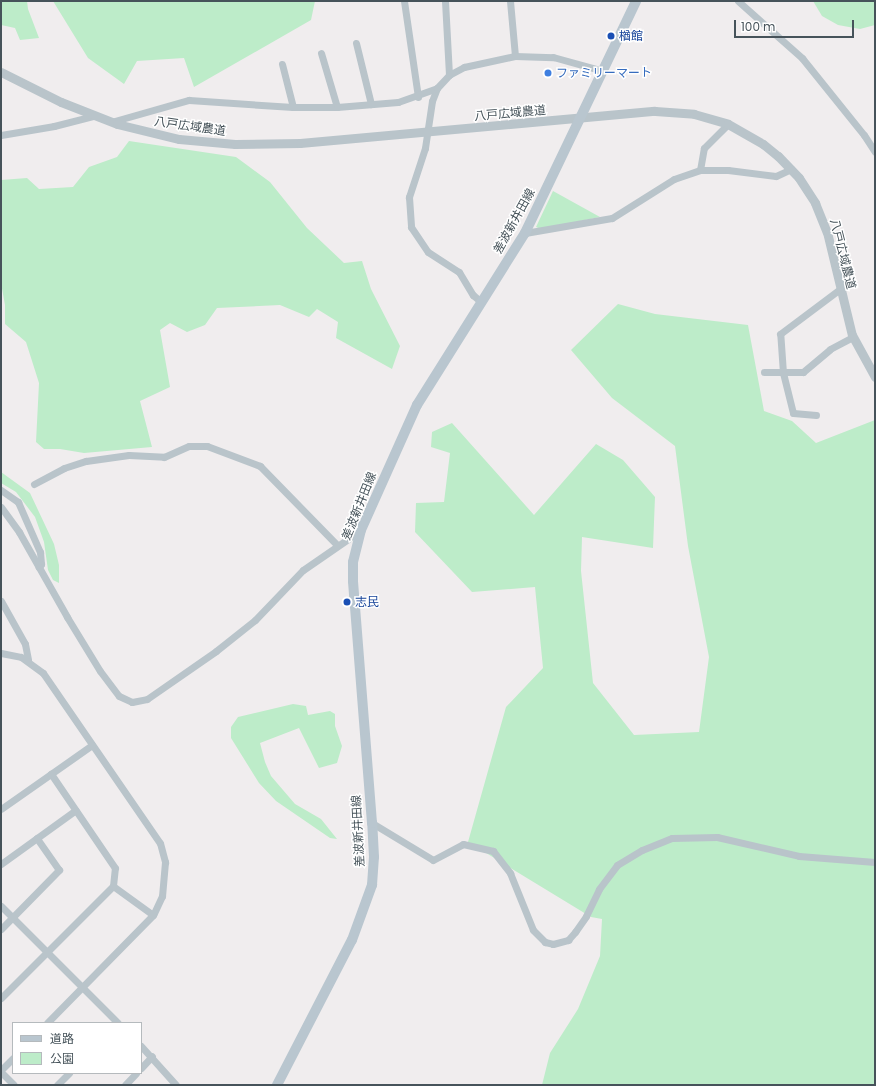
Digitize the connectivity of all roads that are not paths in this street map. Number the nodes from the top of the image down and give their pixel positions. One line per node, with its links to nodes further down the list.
1 (404, 1): 14 (street)
2 (445, 1): 12 (street)
3 (510, 1): 8 (street)
4 (636, 1): 10 (main road, 差波新井田線)
5 (738, 1): 24 (street)
6 (356, 43): 15 (street)
7 (321, 53): 17 (street)
8 (515, 56): 10 (street); 12 (street)
9 (282, 64): 16 (street)
10 (603, 71): 19 (main road, 差波新井田線)
11 (1, 72): 18 (street, 八戸広域農道)
12 (449, 75): 13 (street)
13 (437, 88): 14 (street); 22 (street)
14 (418, 97): 15 (street)
15 (371, 104): 17 (street)
16 (293, 107): 17 (street); 20 (street)
17 (337, 107)
18 (93, 116): 20 (street, 八戸広域農道); 23 (street)
19 (580, 119): 21 (street, 八戸広域農道); 22 (street, 八戸広域農道); 27 (main road, 差波新井田線)
20 (111, 122): 22 (street, 八戸広域農道)
21 (728, 124): 25 (street, 八戸広域農道); 26 (street)
22 (428, 132): 29 (street)
23 (1, 135)
24 (875, 152)
25 (791, 169): 26 (street); 28 (street, 八戸広域農道)
26 (700, 170): 27 (street)
27 (525, 233): 29 (main road, 差波新井田線)
28 (840, 289): 30 (street, 八戸広域農道); 32 (street)
29 (482, 302): 38 (main road, 差波新井田線)
30 (852, 337): 32 (street); 33 (street, 八戸広域農道)
31 (764, 372): 32 (street)
32 (783, 373): 34 (street)
33 (875, 377)
34 (816, 415)
35 (34, 484): 39 (street)
36 (1, 490): 40 (street)
37 (1, 507): 40 (street)
38 (361, 530): 39 (street); 48 (main road, 差波新井田線)
39 (337, 545): 40 (street)
40 (39, 568)
41 (1, 601): 43 (street)
42 (1, 653): 43 (street)
43 (28, 660): 44 (street)
44 (92, 745): 45 (street); 54 (street)
45 (51, 774): 46 (street); 47 (street)
46 (1, 809)
47 (76, 810): 49 (street); 52 (street)
48 (372, 823): 50 (street); 73 (main road, 差波新井田線)
49 (37, 838): 51 (street); 55 (street)
50 (875, 862)
51 (1, 864)
52 (113, 886): 54 (street); 57 (street)
53 (1, 906): 55 (street)
54 (153, 915): 58 (street)
55 (12, 918): 56 (street); 57 (street)
56 (1, 929)
57 (48, 952): 58 (street); 59 (street)
58 (82, 987): 60 (street); 61 (street)
59 (1, 998)
60 (48, 1022)
61 (117, 1022)
62 (142, 1047): 63 (street)
63 (152, 1056): 65 (street); 72 (street)
64 (12, 1059): 66 (street)
65 (142, 1067)
66 (1, 1071): 69 (street)
67 (68, 1074): 70 (street)
68 (135, 1074): 71 (street)
69 (14, 1085)
70 (57, 1085)
71 (125, 1085)
72 (176, 1085)
73 (277, 1085)

